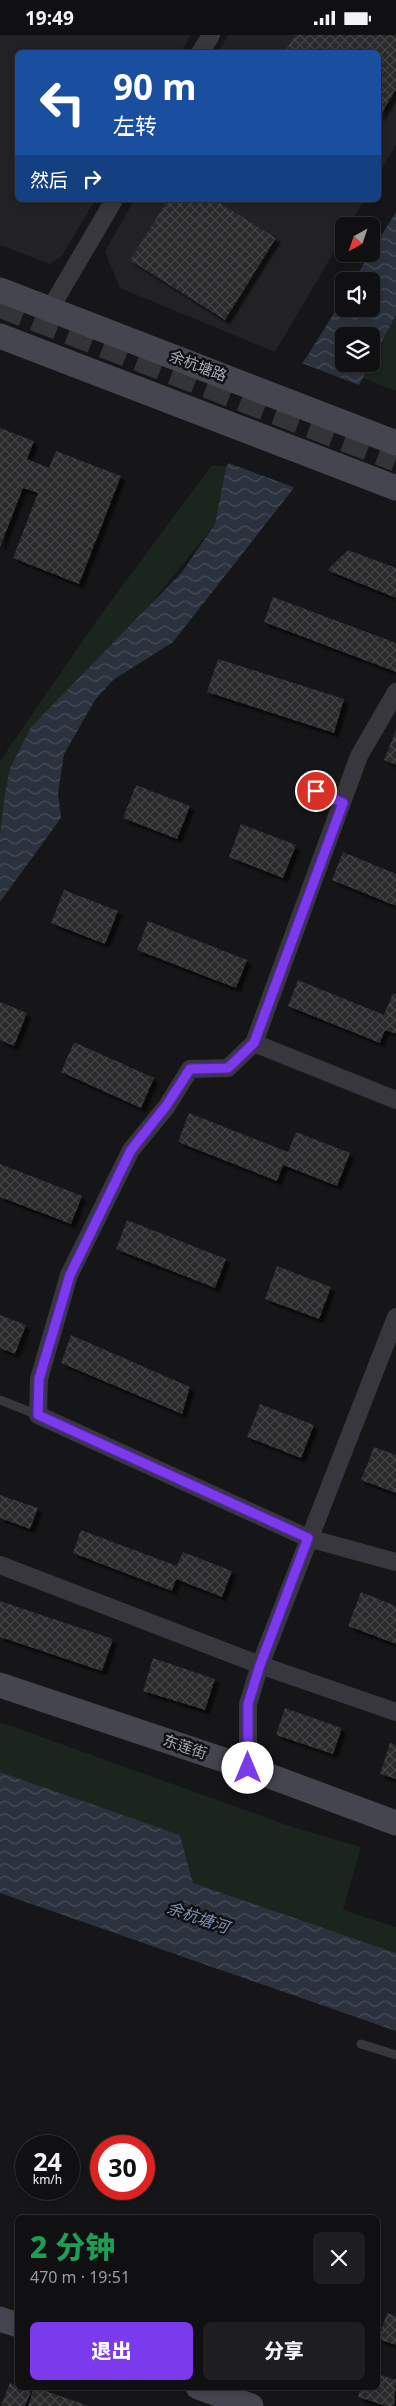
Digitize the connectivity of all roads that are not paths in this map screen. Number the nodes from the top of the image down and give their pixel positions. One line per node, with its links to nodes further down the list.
1 (211, 35): 2 (street)
2 (202, 50)
3 (113, 202): 5 (street)
4 (0, 289): 5 (main road, 余杭塘路)
5 (50, 309): 7 (main road, 余杭塘路)
6 (0, 336): 8 (main road)
7 (396, 443)
8 (396, 488)
9 (395, 697): 11 (street)
10 (303, 785): 11 (lane)
11 (343, 803): 12 (street)
12 (254, 1043): 13 (street); 16 (street)
13 (396, 1101)
14 (396, 1317): 17 (street)
15 (0, 1400): 16 (lane)
16 (38, 1415): 17 (street)
17 (308, 1538): 18 (street); 20 (street)
18 (396, 1562)
19 (0, 1565): 20 (street)
20 (260, 1665): 22 (street); 23 (street)
21 (0, 1685): 23 (main road, 东莲街)
22 (396, 1712)
23 (248, 1768): 24 (main road, 东莲街)
24 (396, 1823)
25 (361, 2044): 26 (lane)
26 (396, 2055)
27 (206, 2390): 28 (main road)
28 (251, 2406)

